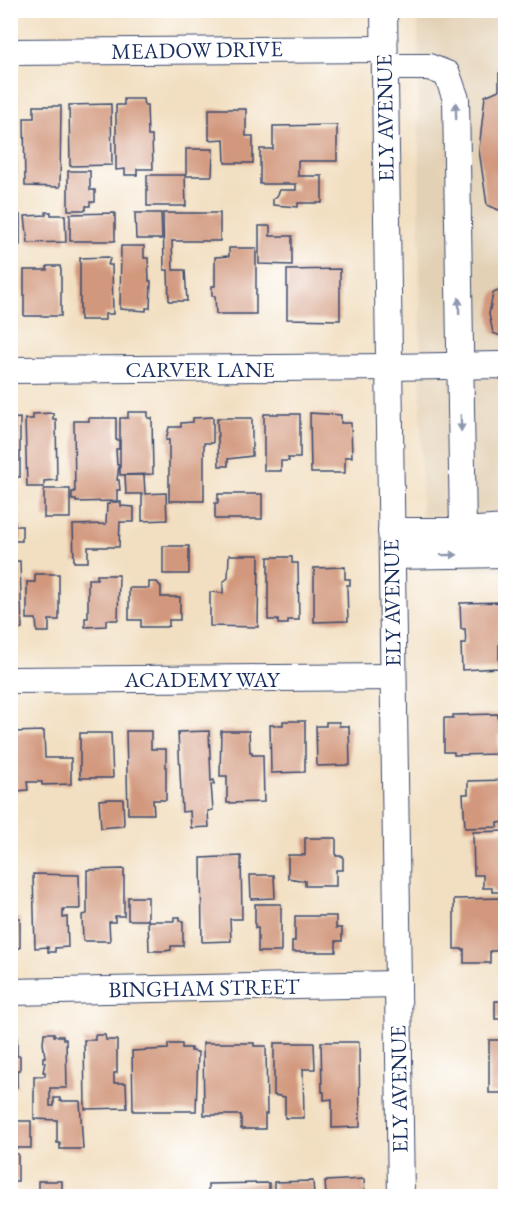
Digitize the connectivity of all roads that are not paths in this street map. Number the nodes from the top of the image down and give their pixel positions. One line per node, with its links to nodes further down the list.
1 (384, 10): 3 (street, ELY AVENUE)
2 (10, 52): 3 (street, MEADOW DRIVE)
3 (384, 58): 4 (street, MEADOW DRIVE, one-way to 3); 6 (street, ELY AVENUE)
4 (459, 364): 5 (street, CARVER LANE); 6 (street, CARVER LANE); 9 (street, MEADOW DRIVE, one-way to 9)
5 (506, 367)
6 (390, 368): 7 (street, CARVER LANE); 10 (street, ELY AVENUE)
7 (10, 370)
8 (506, 528): 9 (street)
9 (463, 531): 10 (street)
10 (391, 543): 11 (street, one-way to 11); 12 (street, ELY AVENUE)
11 (506, 554)
12 (393, 677): 13 (street, ACADEMY WAY); 14 (street, ELY AVENUE)
13 (10, 680)
14 (398, 984): 15 (street, BINGHAM STREET); 16 (street, ELY AVENUE)
15 (10, 992)
16 (401, 1197)

